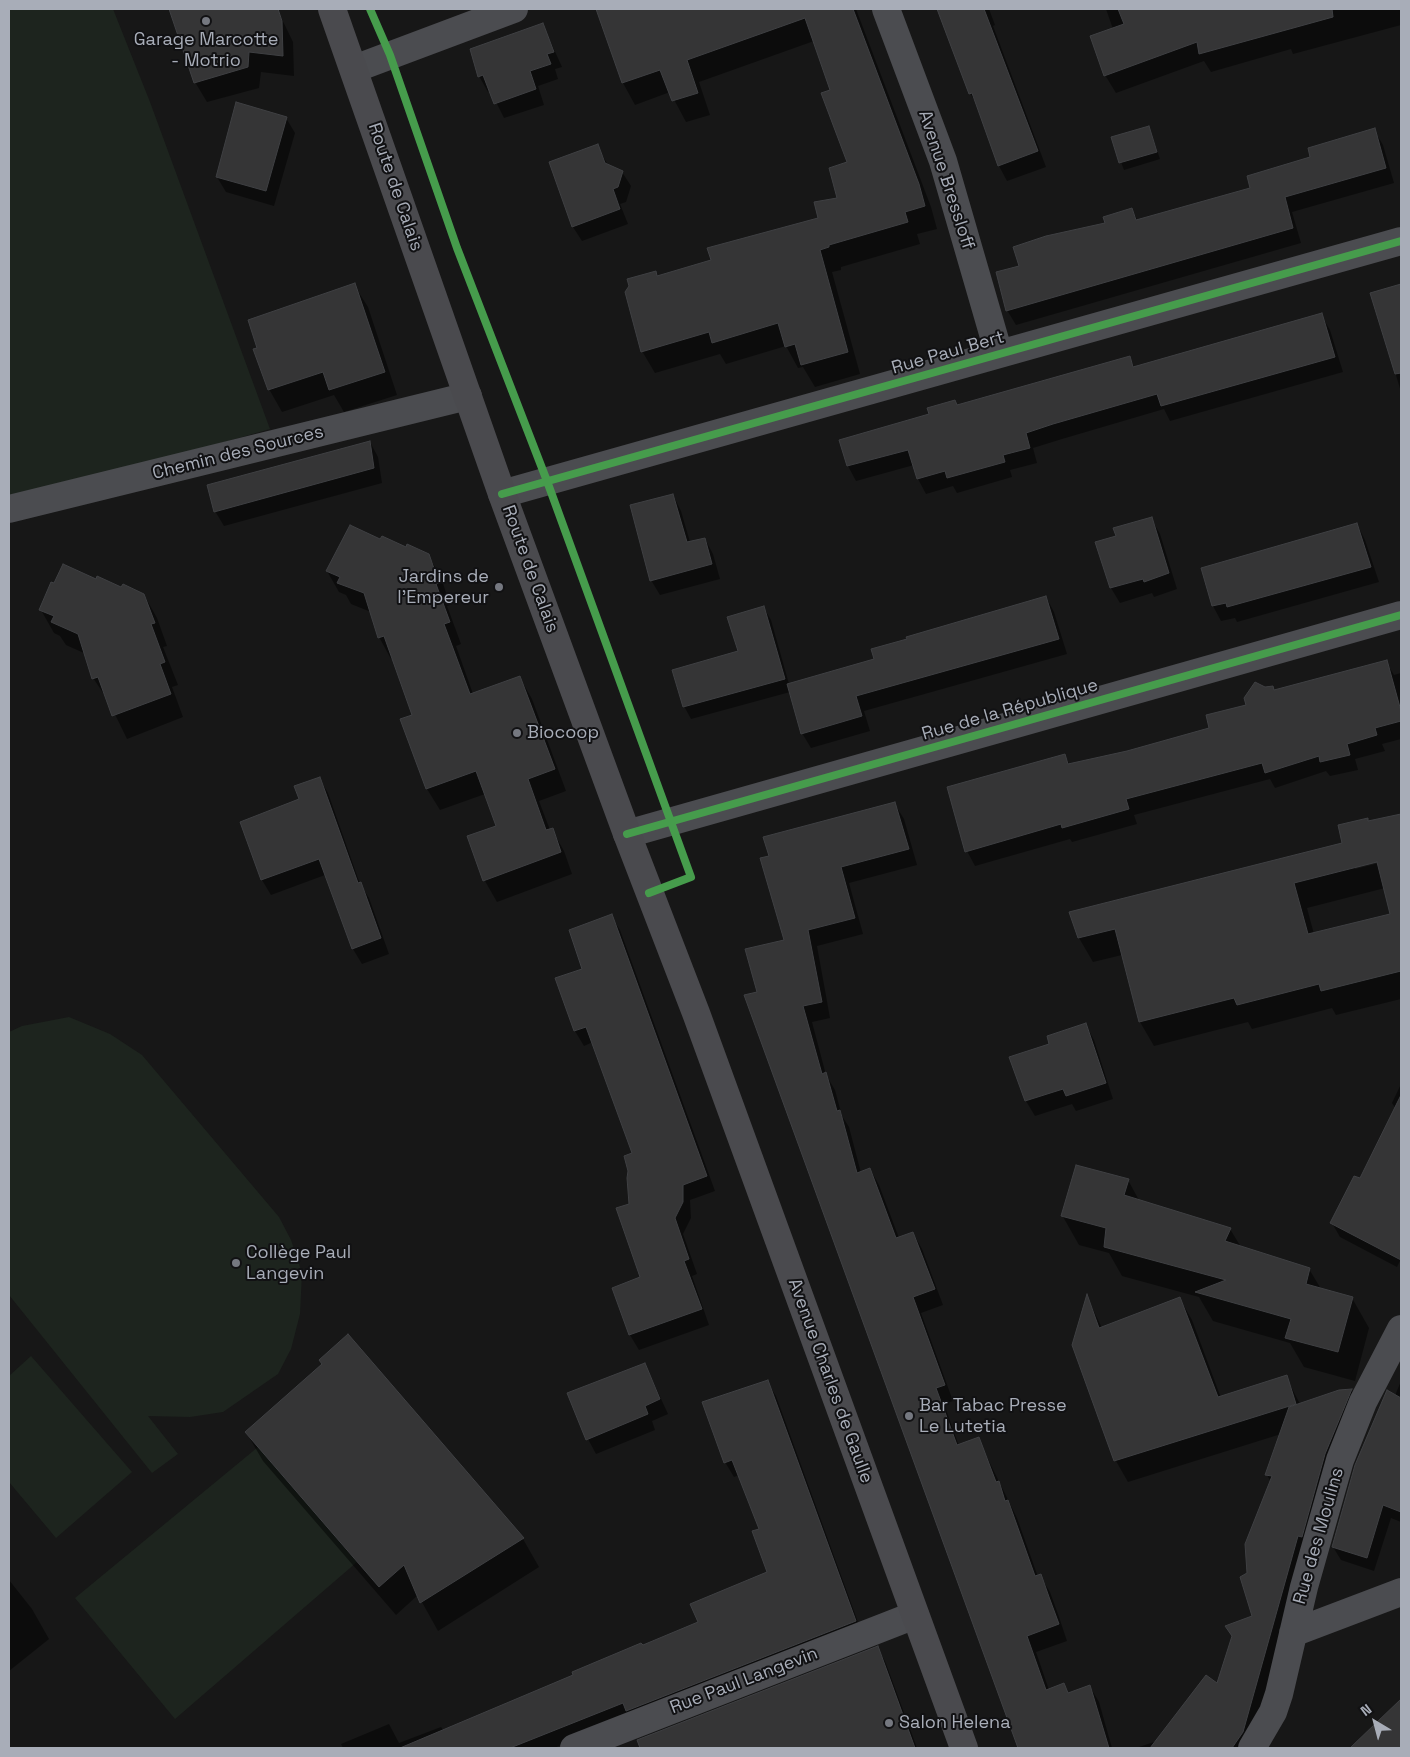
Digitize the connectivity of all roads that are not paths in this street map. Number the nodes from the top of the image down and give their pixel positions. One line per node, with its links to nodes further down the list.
1 (332, 9): 4 (main road, Route de Calais)
2 (514, 9): 4 (street)
3 (886, 9): 6 (street, Avenue Bressloff)
4 (354, 69): 7 (main road, Route de Calais)
5 (1401, 241): 6 (street, Rue Paul Bert)
6 (999, 354): 8 (street, Rue Paul Bert)
7 (468, 396): 8 (main road, Route de Calais); 9 (street, Chemin des Sources)
8 (502, 494): 11 (main road, Route de Calais)
9 (9, 509)
10 (1401, 615): 11 (street, Rue de la République)
11 (627, 834): 12 (main road, Route de Calais)
12 (696, 1013): 15 (main road, Avenue Charles de Gaulle)
13 (1401, 1329): 16 (street, Rue des Moulins)
14 (1401, 1592): 16 (street)
15 (915, 1615): 17 (street, Rue Paul Langevin); 18 (main road, Avenue Charles de Gaulle)
16 (1293, 1633): 19 (street, Rue des Moulins)
17 (574, 1748)
18 (964, 1748)
19 (1252, 1748)

